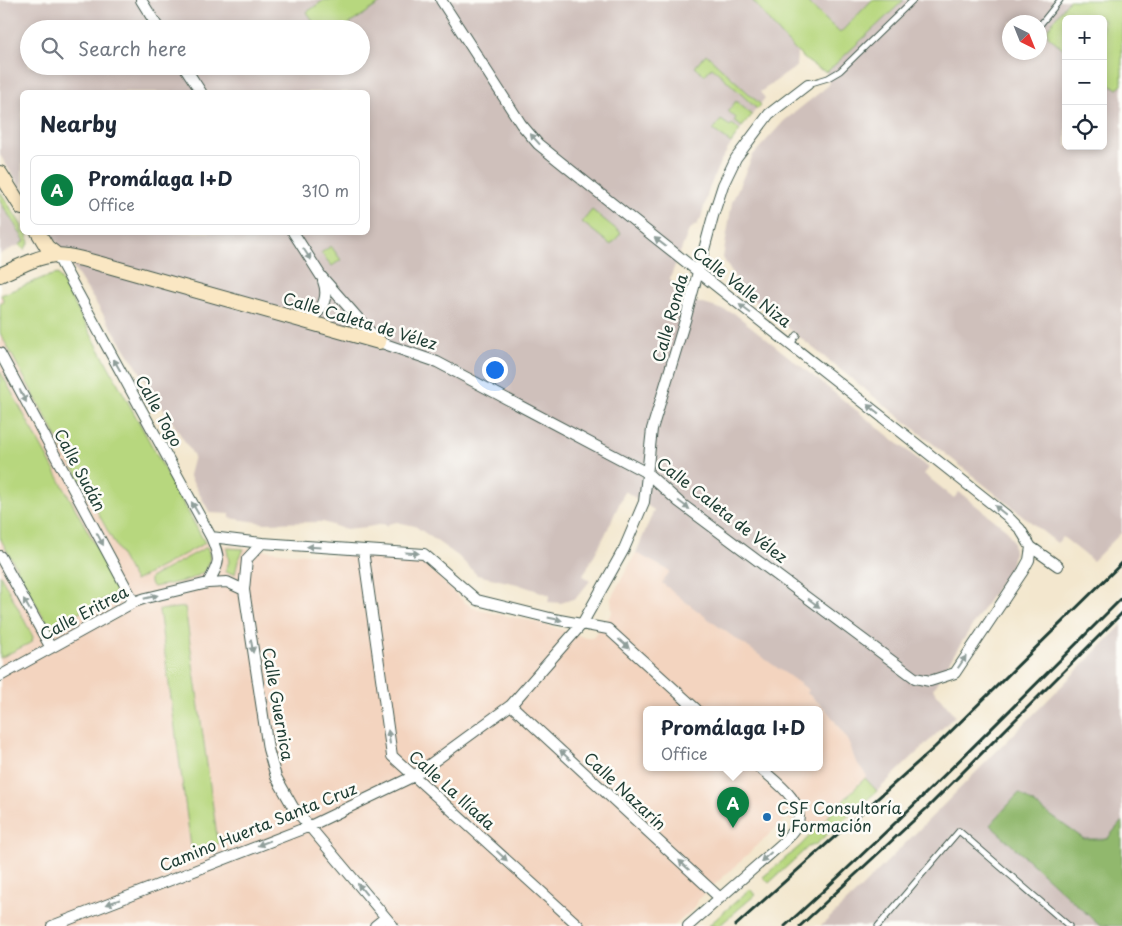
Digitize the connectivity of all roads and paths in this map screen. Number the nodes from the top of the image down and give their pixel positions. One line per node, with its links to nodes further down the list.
1 (141, 0): 6 (street)
2 (441, 0): 15 (street, Calle Valle Niza, one-way to 2)
3 (914, 0): 8 (lane)
4 (1060, 0): 5 (lane)
5 (1047, 16)
6 (153, 20)
7 (190, 75): 9 (street)
8 (808, 84): 15 (street, Calle Ronda)
9 (200, 90)
10 (0, 173): 11 (street)
11 (20, 205)
12 (40, 235): 14 (street)
13 (294, 235): 17 (street, one-way to 17)
14 (57, 255): 16 (street, Calle Caleta de Vélez); 18 (street, Calle Caleta de Vélez); 22 (street, Calle Togo, one-way to 14)
15 (698, 273): 21 (street, Calle Ronda); 24 (street, Calle Valle Niza, one-way to 15)
16 (0, 275)
17 (321, 276): 18 (street); 19 (street)
18 (307, 322): 19 (street, Calle Caleta de Vélez)
19 (379, 342): 21 (street, Calle Caleta de Vélez)
20 (0, 353): 30 (street, Calle Sudán, one-way to 30)
21 (648, 473): 24 (street, Calle Caleta de Vélez, one-way to 24); 31 (street, Camino Huerta Santa Cruz)
22 (211, 537): 23 (street); 28 (street, Calle Togo)
23 (262, 543): 25 (street, one-way to 23); 29 (street, Calle Guernica)
24 (1031, 547): 27 (street, Calle Valle Niza)
25 (363, 550): 31 (street, one-way to 31); 37 (street, Calle La Ilíada, one-way to 25)
26 (0, 556): 32 (street, one-way to 26)
27 (1058, 566)
28 (208, 584): 29 (street, Calle Eritrea); 30 (street, Calle Eritrea, one-way to 28)
29 (244, 590): 38 (street, Calle Guernica, one-way to 38)
30 (134, 602): 32 (street, Calle Eritrea)
31 (582, 624): 34 (street, Camino Huerta Santa Cruz); 35 (street, one-way to 35)
32 (51, 648): 33 (street, Calle Eritrea)
33 (0, 676)
34 (510, 705): 37 (street, Camino Huerta Santa Cruz); 39 (street, Calle Nazarín, one-way to 34)
35 (693, 706)
36 (763, 771): 39 (street, one-way to 39)
37 (414, 776): 38 (street, Camino Huerta Santa Cruz); 44 (street, Calle La Ilíada, one-way to 44)
38 (310, 826): 40 (street, Calle Guernica, one-way to 38); 41 (street, Camino Huerta Santa Cruz, one-way to 41)
39 (720, 898): 45 (street)
40 (385, 918): 42 (street); 43 (street, Calle Guernica)
41 (52, 926)
42 (375, 926)
43 (393, 926)
44 (579, 926)
45 (688, 926)
46 (878, 926): 47 (lane)
47 (1069, 926)

